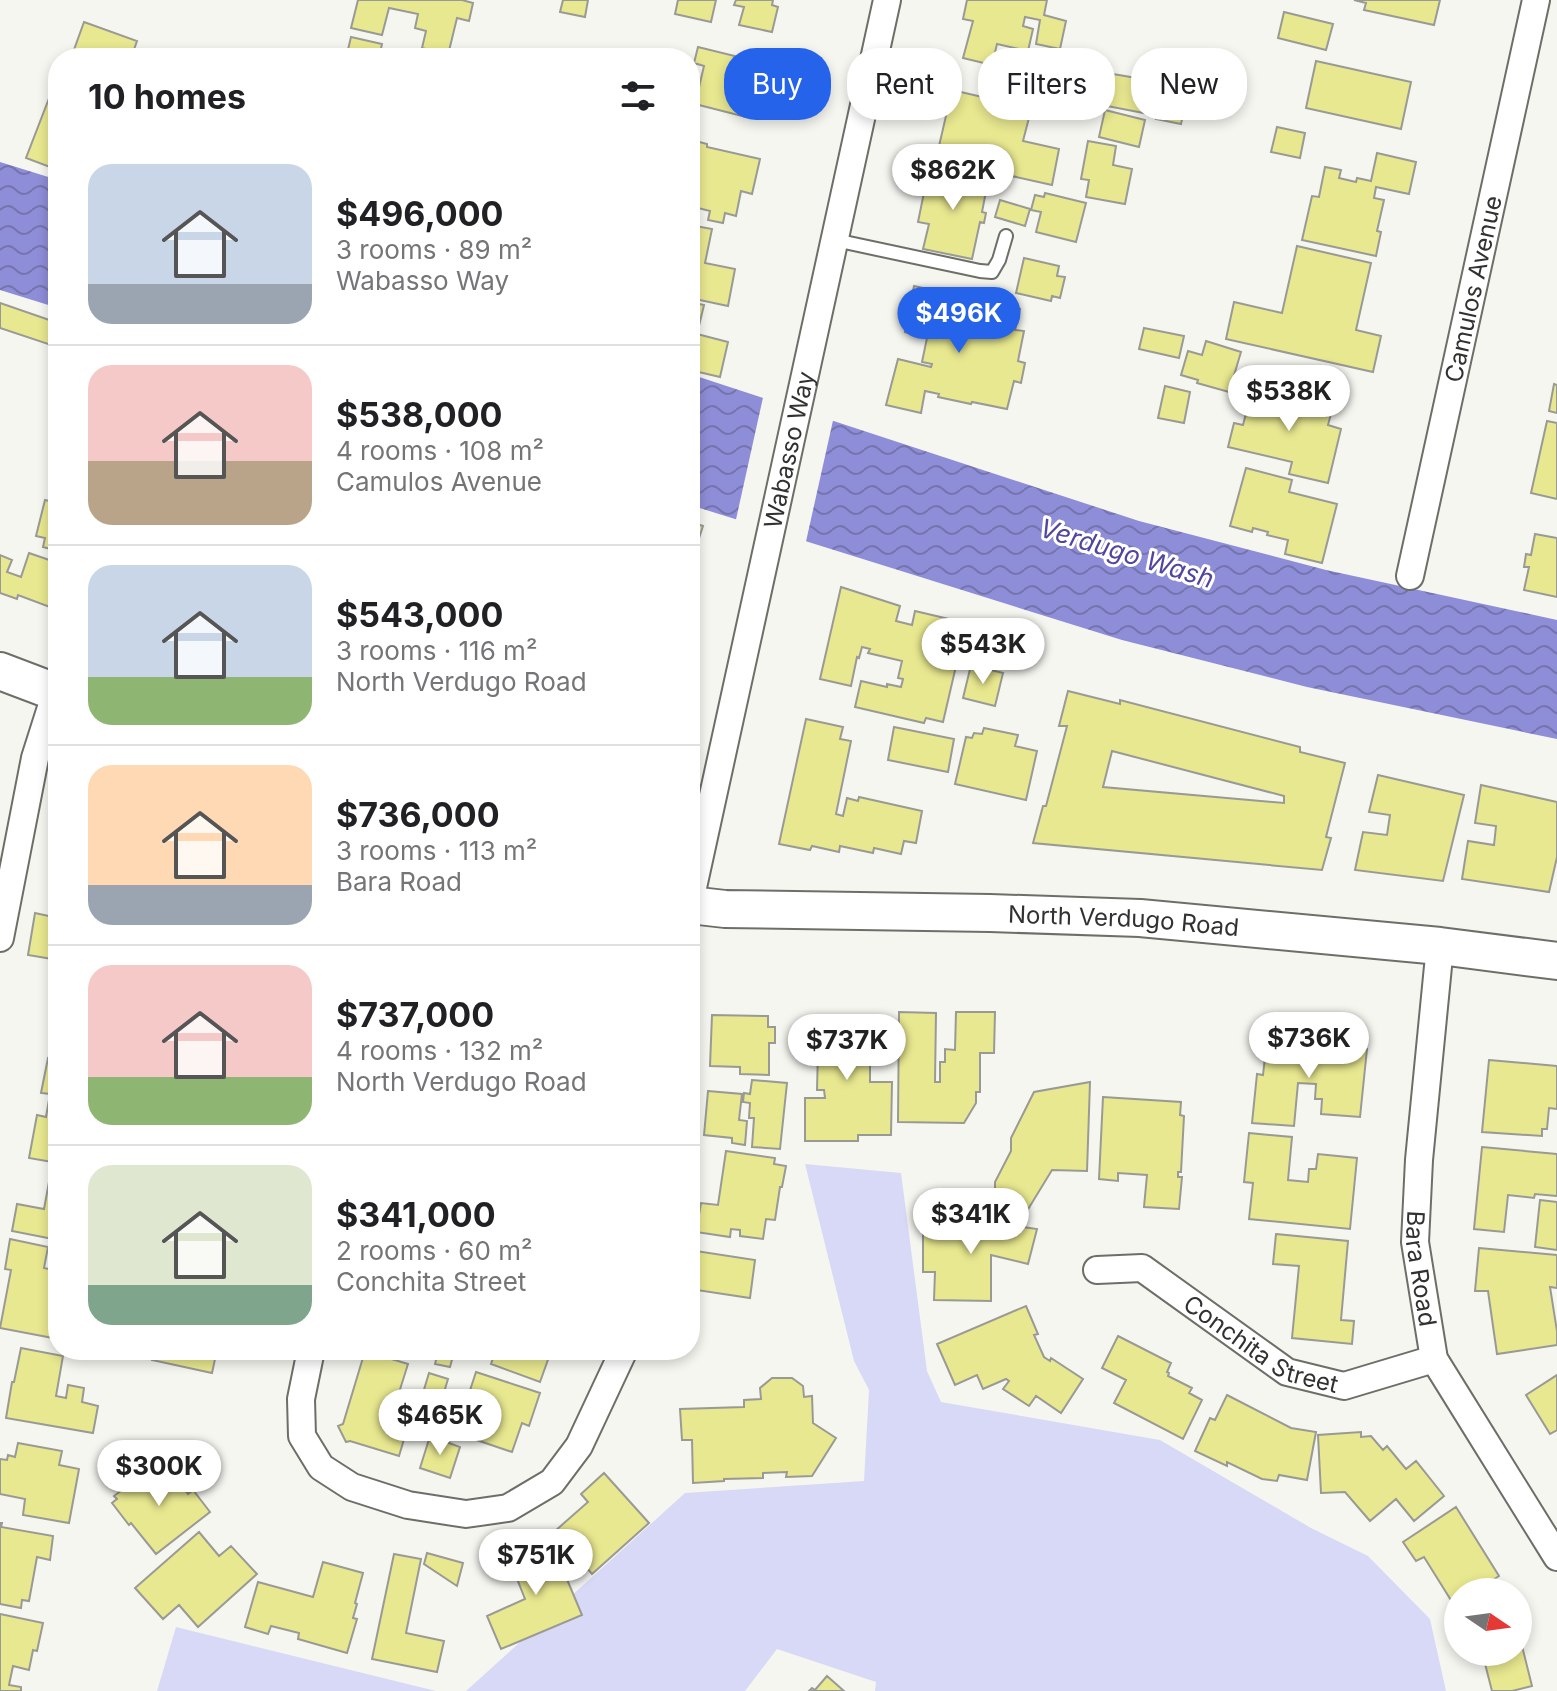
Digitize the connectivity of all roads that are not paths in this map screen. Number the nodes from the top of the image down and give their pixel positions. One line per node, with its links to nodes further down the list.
1 (887, 0): 4 (street, Wabasso Way)
2 (1536, 0): 5 (street, Camulos Avenue)
3 (1006, 236): 4 (lane)
4 (835, 240): 9 (street, Wabasso Way)
5 (1410, 576)
6 (0, 671): 7 (main road)
7 (48, 689)
8 (48, 719): 11 (street)
9 (700, 857)
10 (700, 905): 12 (main road, North Verdugo Road)
11 (0, 938)
12 (1440, 946): 13 (main road, North Verdugo Road); 15 (street, Bara Road)
13 (1557, 961)
14 (1097, 1270): 15 (street, Conchita Street)
15 (1434, 1359): 18 (street, Bara Road)
16 (309, 1360): 17 (street)
17 (619, 1360)
18 (1557, 1557)

